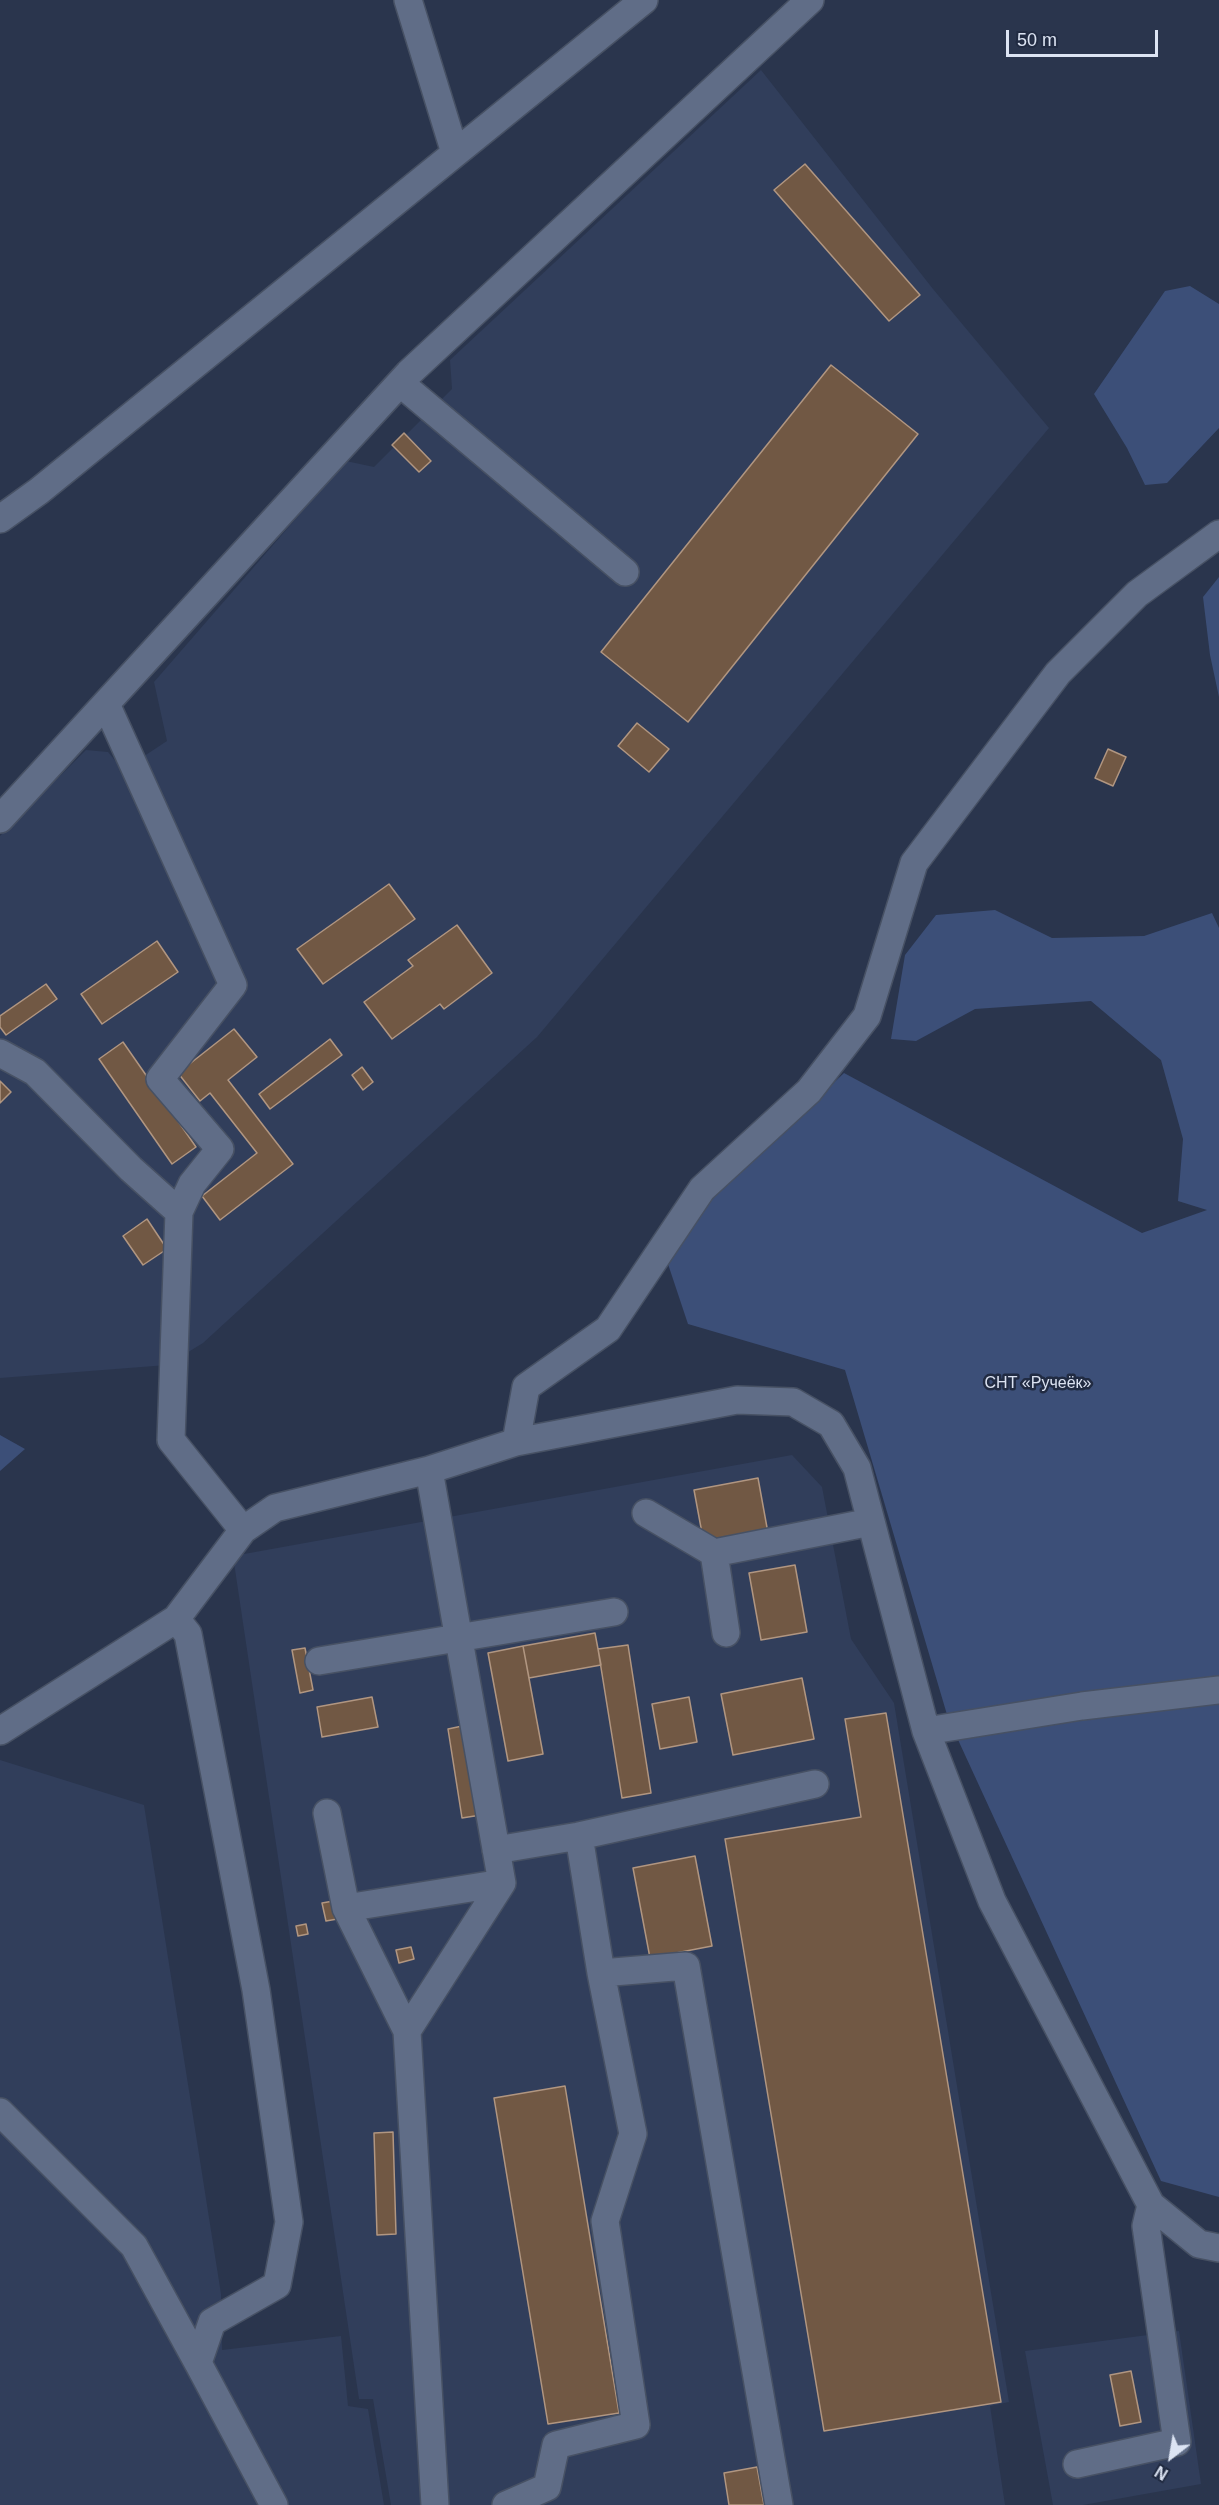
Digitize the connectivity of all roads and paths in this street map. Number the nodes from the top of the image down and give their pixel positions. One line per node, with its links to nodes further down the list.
1 (408, 0): 4 (street)
2 (644, 0): 4 (street)
3 (810, 0): 5 (street)
4 (455, 153): 6 (street)
5 (400, 382): 8 (street); 9 (street)
6 (0, 519)
7 (1219, 534): 13 (street)
8 (625, 572)
9 (106, 704): 10 (street); 12 (street)
10 (0, 819)
11 (0, 1053): 12 (street)
12 (179, 1212): 17 (street)
13 (516, 1442): 14 (street); 16 (street)
14 (429, 1470): 17 (street); 22 (street)
15 (646, 1513): 18 (street)
16 (871, 1522): 18 (street); 26 (street)
17 (243, 1530): 20 (street)
18 (714, 1553): 21 (street)
19 (614, 1612): 22 (street)
20 (176, 1619): 25 (street); 38 (street)
21 (726, 1633)
22 (459, 1638): 23 (street); 30 (street)
23 (319, 1661)
24 (1219, 1690): 26 (street)
25 (0, 1731)
26 (926, 1731): 36 (street)
27 (815, 1784): 29 (street)
28 (327, 1813): 32 (street)
29 (579, 1836): 30 (street); 33 (street)
30 (496, 1850): 31 (street)
31 (502, 1883): 32 (street); 34 (street)
32 (346, 1908): 34 (street)
33 (601, 1973): 42 (street); 43 (street)
34 (407, 2031): 41 (street)
35 (0, 2112): 38 (street)
36 (1151, 2205): 37 (street); 39 (street)
37 (1219, 2248)
38 (198, 2363): 40 (street)
39 (1077, 2464)
40 (274, 2505)
41 (435, 2505)
42 (506, 2505)
43 (779, 2505)

